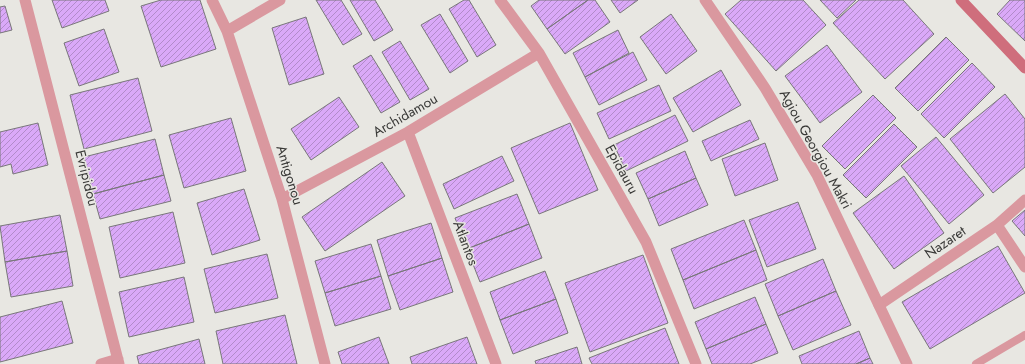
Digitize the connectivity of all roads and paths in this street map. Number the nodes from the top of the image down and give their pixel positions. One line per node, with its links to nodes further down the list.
1 (26, 0): 17 (street, Evripidou)
2 (212, 0): 7 (street, Antigonou)
3 (280, 0): 7 (street)
4 (500, 0): 8 (street, Epidauru)
5 (705, 0): 15 (street, Agiou Georgiou Makri)
6 (961, 0): 9 (main road)
7 (227, 31): 11 (street, Antigonou)
8 (539, 53): 10 (street, Archidamou); 21 (street, Epidauru)
9 (1025, 68)
10 (408, 132): 11 (street, Archidamou); 20 (street, Atlantos)
11 (282, 199): 19 (street, Antigonou)
12 (1025, 200): 13 (street, Nazaret)
13 (997, 225): 14 (street); 15 (street, Nazaret)
14 (1025, 267)
15 (879, 305): 22 (street, Agiou Georgiou Makri)
16 (1025, 335): 23 (lane)
17 (118, 362): 18 (street)
18 (101, 364)
19 (325, 364)
20 (496, 364)
21 (696, 364)
22 (907, 364)
23 (976, 364)

